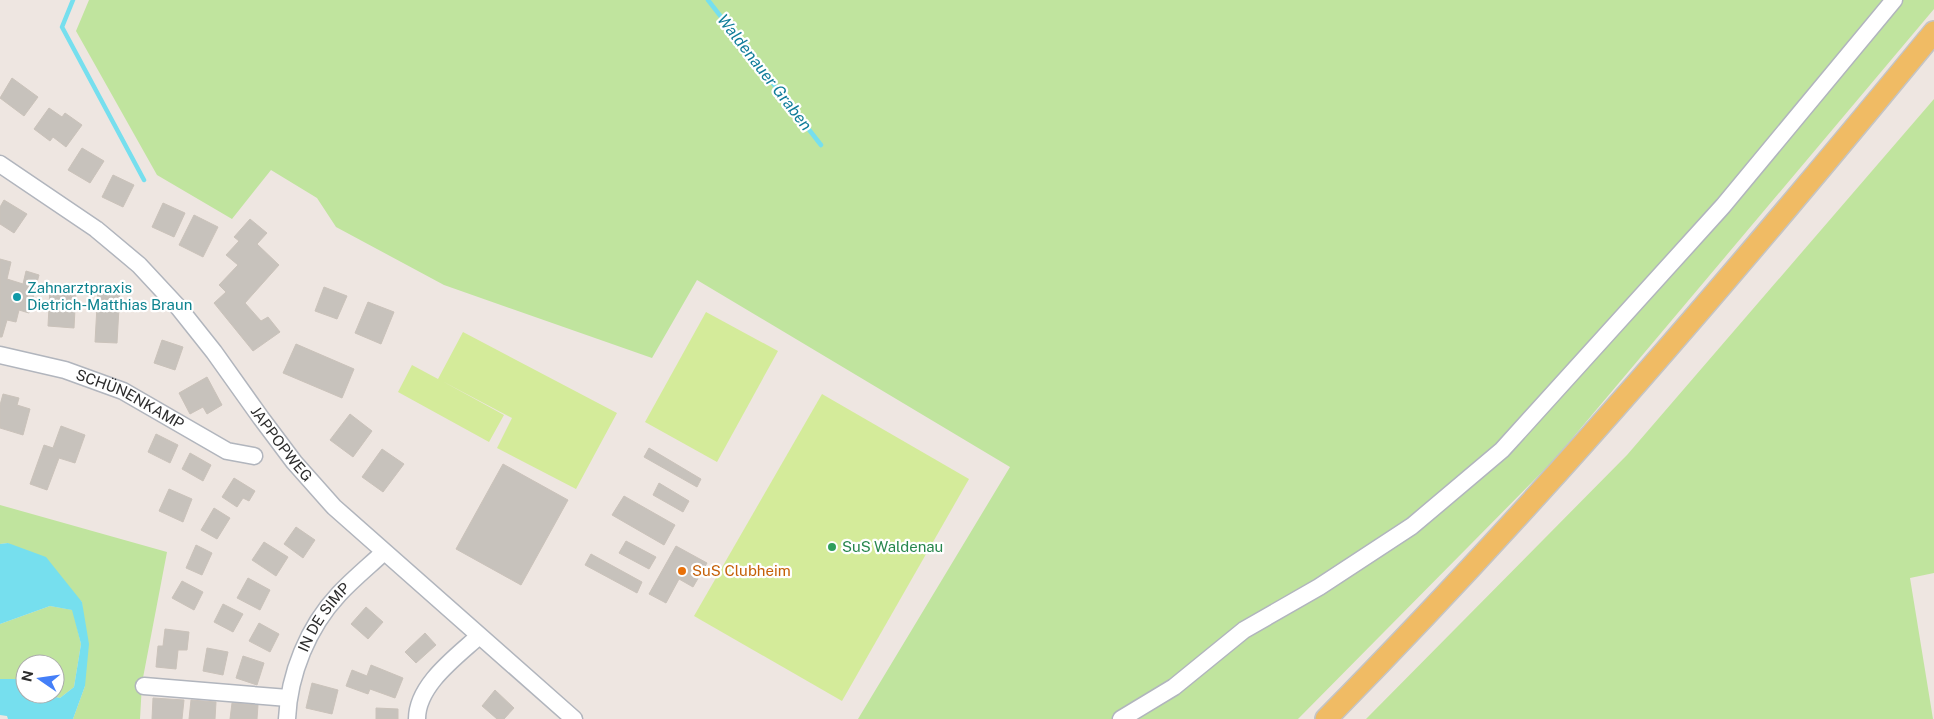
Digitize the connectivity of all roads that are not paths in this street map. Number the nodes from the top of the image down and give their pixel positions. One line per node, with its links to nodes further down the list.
1 (1894, 0): 13 (street)
2 (1934, 32): 14 (main road)
3 (0, 164): 6 (street, JAPPOPWEG)
4 (0, 355): 5 (street, SCHÜNENKAMP)
5 (254, 456)
6 (384, 552): 7 (street, JAPPOPWEG); 9 (street, IN DE SIMP)
7 (479, 636): 11 (street); 12 (street, JAPPOPWEG)
8 (144, 686): 9 (street)
9 (288, 698): 10 (street, IN DE SIMP)
10 (287, 719)
11 (417, 719)
12 (574, 719)
13 (1121, 719)
14 (1326, 719)

